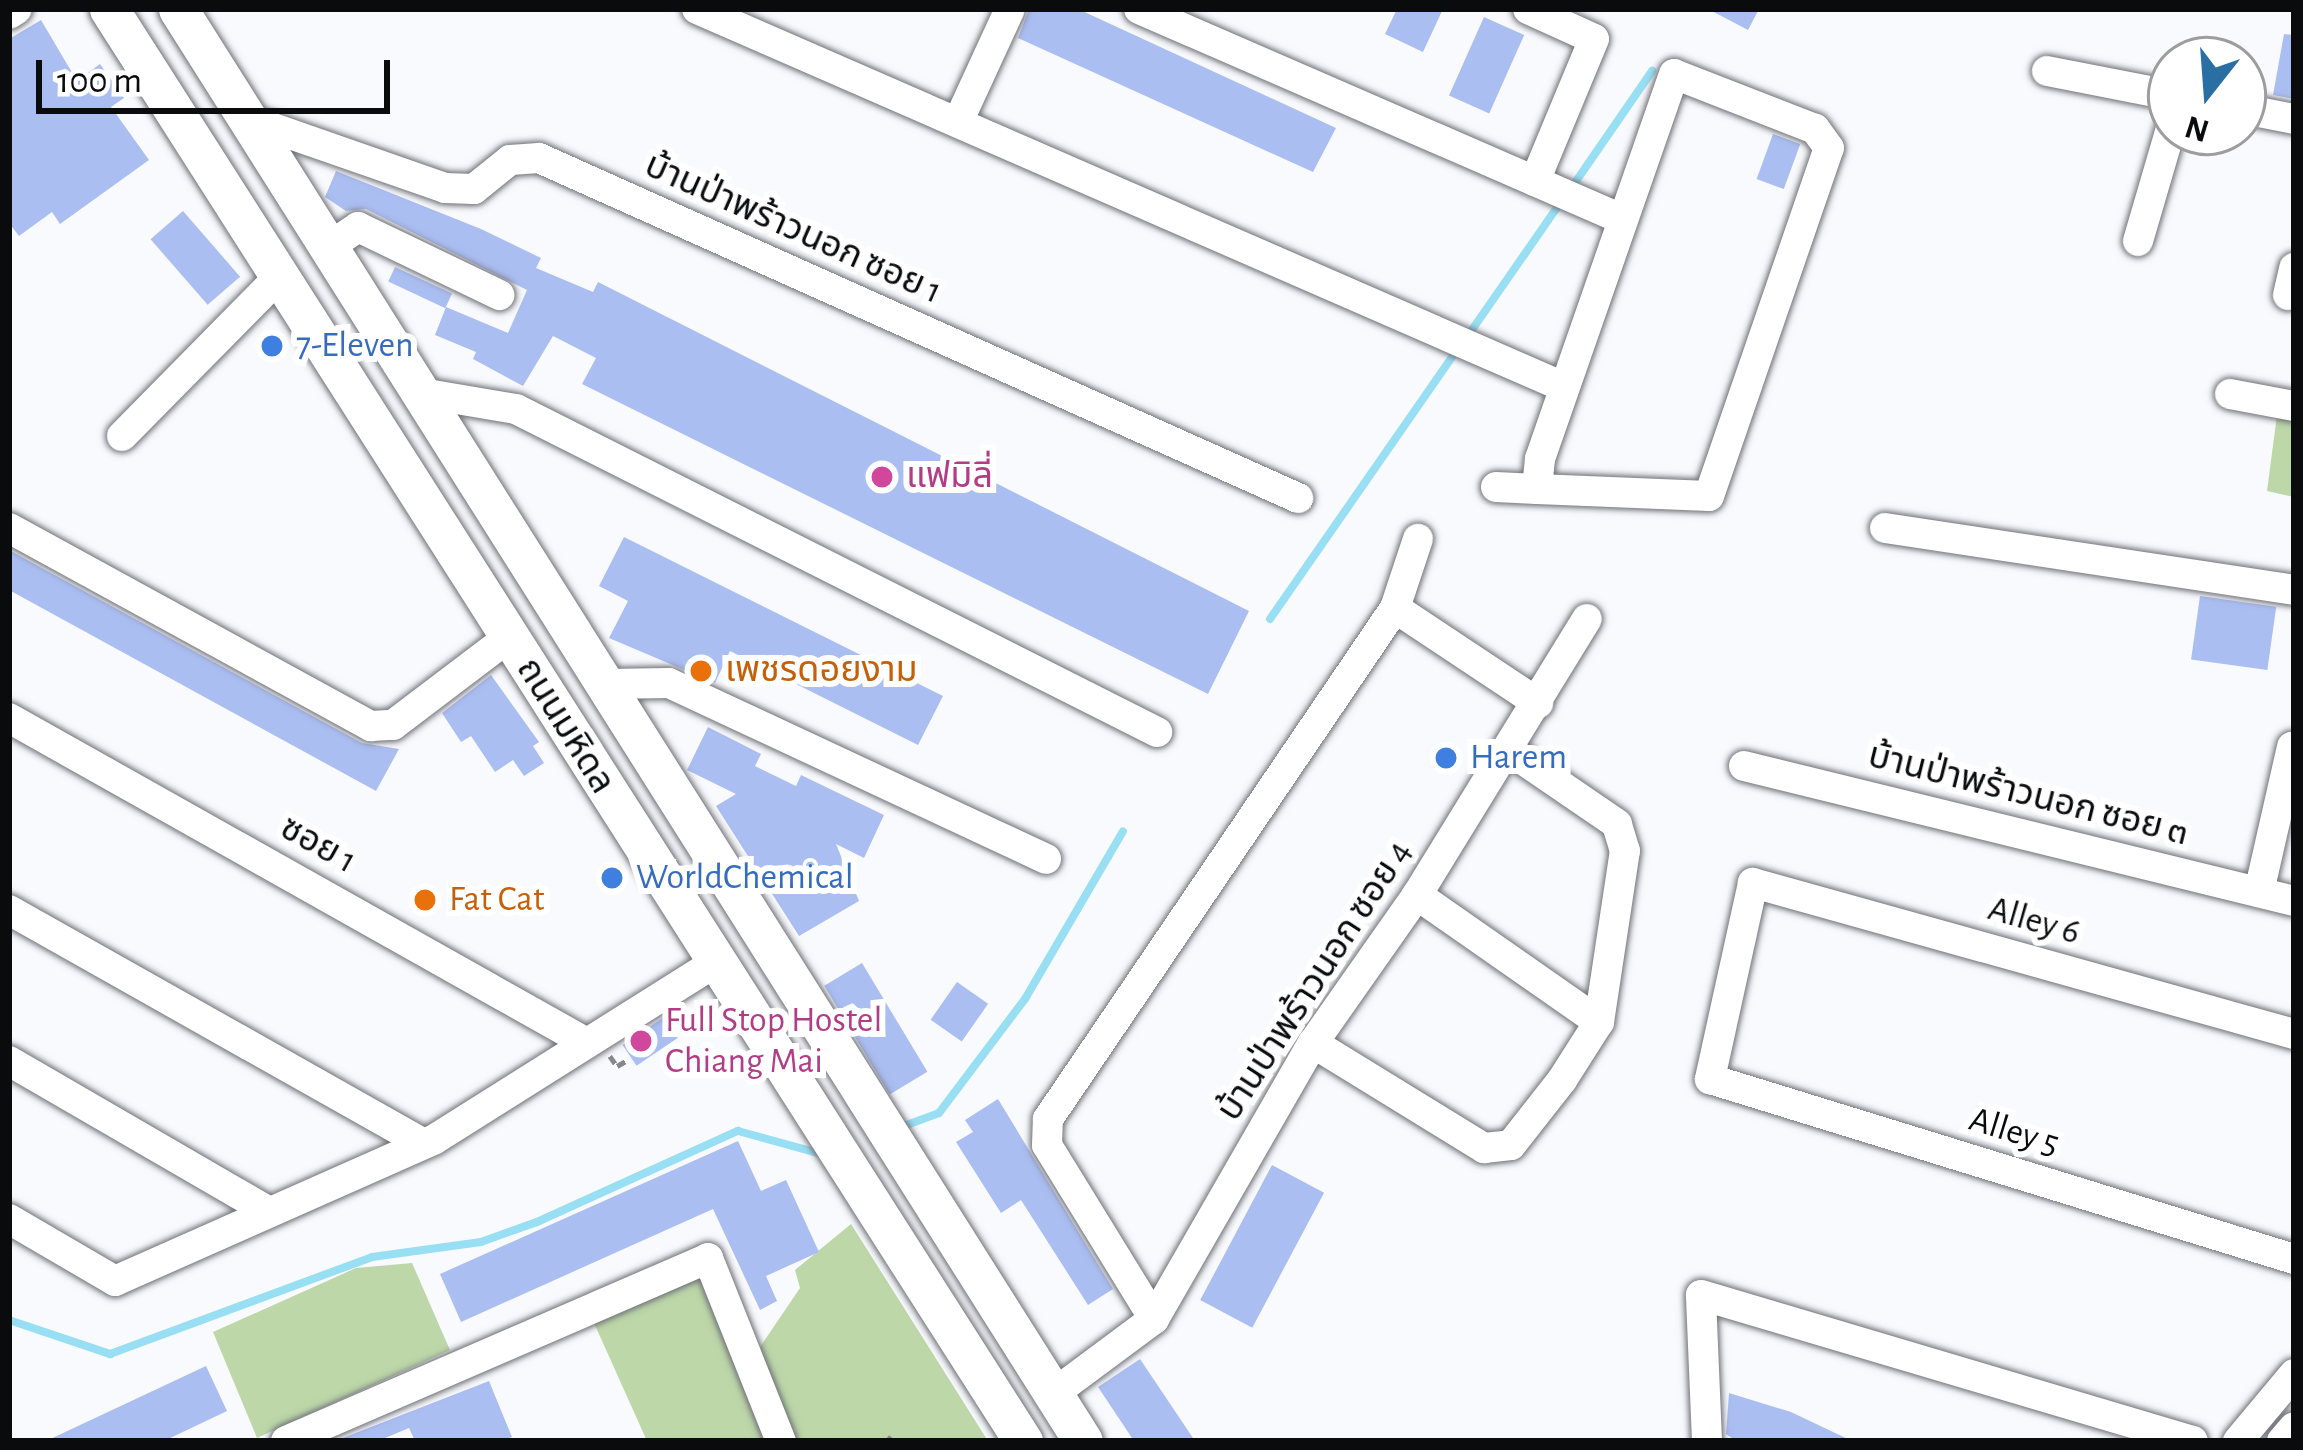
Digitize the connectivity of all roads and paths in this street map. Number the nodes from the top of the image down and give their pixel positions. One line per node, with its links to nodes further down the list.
1 (17, 9): 8 (street)
2 (110, 9): 18 (main road, ถนนมหิดล)
3 (178, 9): 11 (main road, ถนนมหิดล)
4 (698, 9): 12 (street)
5 (1010, 9): 12 (street)
6 (1139, 9): 14 (street)
7 (1528, 9): 14 (street)
8 (9, 14)
9 (2047, 71): 10 (street)
10 (2147, 90)
11 (250, 120): 17 (main road, ถนนมหิดล); 27 (street, บ้านป่าพร้าวนอก ซอย 1)
12 (958, 122): 20 (street)
13 (2163, 156): 16 (street)
14 (1555, 190): 15 (street)
15 (1622, 219): 20 (street); 26 (street)
16 (2138, 241)
17 (330, 245): 19 (street); 21 (main road, ถนนมหิดล)
18 (280, 276): 24 (street); 34 (main road, ถนนมหิดล)
19 (499, 295)
20 (1564, 387): 26 (street)
21 (427, 394): 35 (main road, ถนนมหิดล); 38 (street)
22 (2230, 394): 23 (street)
23 (2294, 406)
24 (122, 436)
25 (1496, 487): 26 (street)
26 (1537, 489)
27 (1298, 498)
28 (9, 528): 34 (street)
29 (1885, 528): 31 (street)
30 (1418, 539): 32 (street)
31 (2294, 590)
32 (1395, 608): 36 (street); 58 (street)
33 (1587, 619): 36 (street, บ้านป่าพร้าวนอก ซอย 4)
34 (509, 637): 47 (main road, ถนนมหิดล)
35 (606, 684): 42 (street); 60 (main road, ถนนมหิดล)
36 (1538, 703): 40 (street, บ้านป่าพร้าวนอก ซอย 4)
37 (9, 718): 50 (street, ซอย 1)
38 (1156, 732)
39 (2292, 747): 43 (street)
40 (1509, 750): 44 (street, บ้านป่าพร้าวนอก ซอย 4); 48 (street)
41 (1744, 766): 43 (street, บ้านป่าพร้าวนอก ซอย ๓)
42 (1046, 859)
43 (2260, 892): 45 (street, บ้านป่าพร้าวนอก ซอย ๓)
44 (1417, 895): 48 (street); 51 (street, บ้านป่าพร้าวนอก ซอย 4)
45 (2294, 901)
46 (9, 910): 54 (street)
47 (710, 957): 50 (street); 65 (main road, ถนนมหิดล)
48 (1599, 1022): 51 (street)
49 (2294, 1034): 53 (street, Alley 6)
50 (582, 1039): 54 (street)
51 (1313, 1043): 58 (street, บ้านป่าพร้าวนอก ซอย 4)
52 (9, 1060): 55 (street)
53 (1710, 1079): 57 (street, Alley 5)
54 (420, 1142): 55 (street)
55 (269, 1212): 56 (street)
56 (9, 1219)
57 (2294, 1259)
58 (1154, 1319): 60 (street, บ้านป่าพร้าวนอก ซอย 4)
59 (2294, 1374): 69 (street)
60 (1053, 1394): 66 (main road, ถนนมหิดล)
61 (2294, 1427): 62 (street)
62 (2283, 1440)
63 (286, 1441): 64 (street)
64 (781, 1441)
65 (1023, 1441)
66 (1082, 1441)
67 (1707, 1441): 68 (street)
68 (2193, 1441)
69 (2238, 1441)

